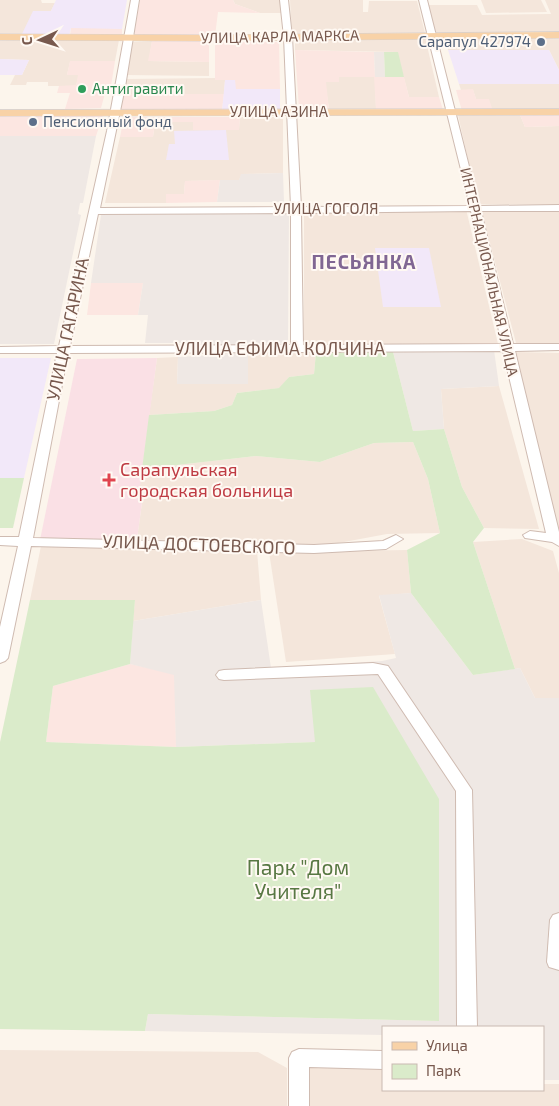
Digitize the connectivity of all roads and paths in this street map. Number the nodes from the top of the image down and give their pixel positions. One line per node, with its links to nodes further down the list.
1 (135, 0): 7 (street, УЛИЦА ГАГАРИНА)
2 (284, 0): 8 (street)
3 (423, 0): 5 (street, ИНТЕРНАЦИОНАЛЬНАЯ УЛИЦА)
4 (559, 35): 5 (main road, УЛИЦА КАРЛА МАРКСА)
5 (432, 36): 8 (main road, УЛИЦА КАРЛА МАРКСА); 12 (street, ИНТЕРНАЦИОНАЛЬНАЯ УЛИЦА)
6 (0, 37): 7 (main road, УЛИЦА КАРЛА МАРКСА)
7 (130, 37): 8 (main road, УЛИЦА КАРЛА МАРКСА); 10 (street, УЛИЦА ГАГАРИНА)
8 (288, 37): 11 (street)
9 (0, 112): 10 (main road, УЛИЦА АЗИНА)
10 (115, 112): 11 (main road, УЛИЦА АЗИНА); 17 (street, УЛИЦА ГАГАРИНА)
11 (291, 112): 12 (main road, УЛИЦА АЗИНА); 16 (street)
12 (452, 112): 13 (main road, УЛИЦА АЗИНА); 14 (street, ИНТЕРНАЦИОНАЛЬНАЯ УЛИЦА)
13 (559, 112)
14 (473, 207): 15 (street, УЛИЦА ГОГОЛЯ); 16 (street, УЛИЦА ГОГОЛЯ); 18 (street, ИНТЕРНАЦИОНАЛЬНАЯ УЛИЦА)
15 (559, 208)
16 (296, 209): 17 (street, УЛИЦА ГОГОЛЯ); 20 (street)
17 (93, 211): 22 (street, УЛИЦА ГАГАРИНА)
18 (507, 347): 19 (street, УЛИЦА ЕФИМА КОЛЧИНА); 20 (street, УЛИЦА ЕФИМА КОЛЧИНА); 25 (street, ИНТЕРНАЦИОНАЛЬНАЯ УЛИЦА)
19 (559, 347)
20 (297, 349): 22 (street, УЛИЦА ЕФИМА КОЛЧИНА)
21 (0, 350): 22 (street, УЛИЦА ЕФИМА КОЛЧИНА)
22 (63, 350): 27 (street, УЛИЦА ГАГАРИНА)
23 (530, 535): 25 (street)
24 (396, 539): 27 (street, УЛИЦА ДОСТОЕВСКОГО)
25 (559, 540)
26 (0, 541): 27 (street, УЛИЦА ДОСТОЕВСКОГО)
27 (27, 541): 28 (street, УЛИЦА ГАГАРИНА)
28 (0, 658)
29 (224, 675): 32 (street)
30 (559, 920): 31 (street)
31 (559, 962)
32 (467, 1026)
33 (382, 1060): 34 (street)
34 (300, 1106)

